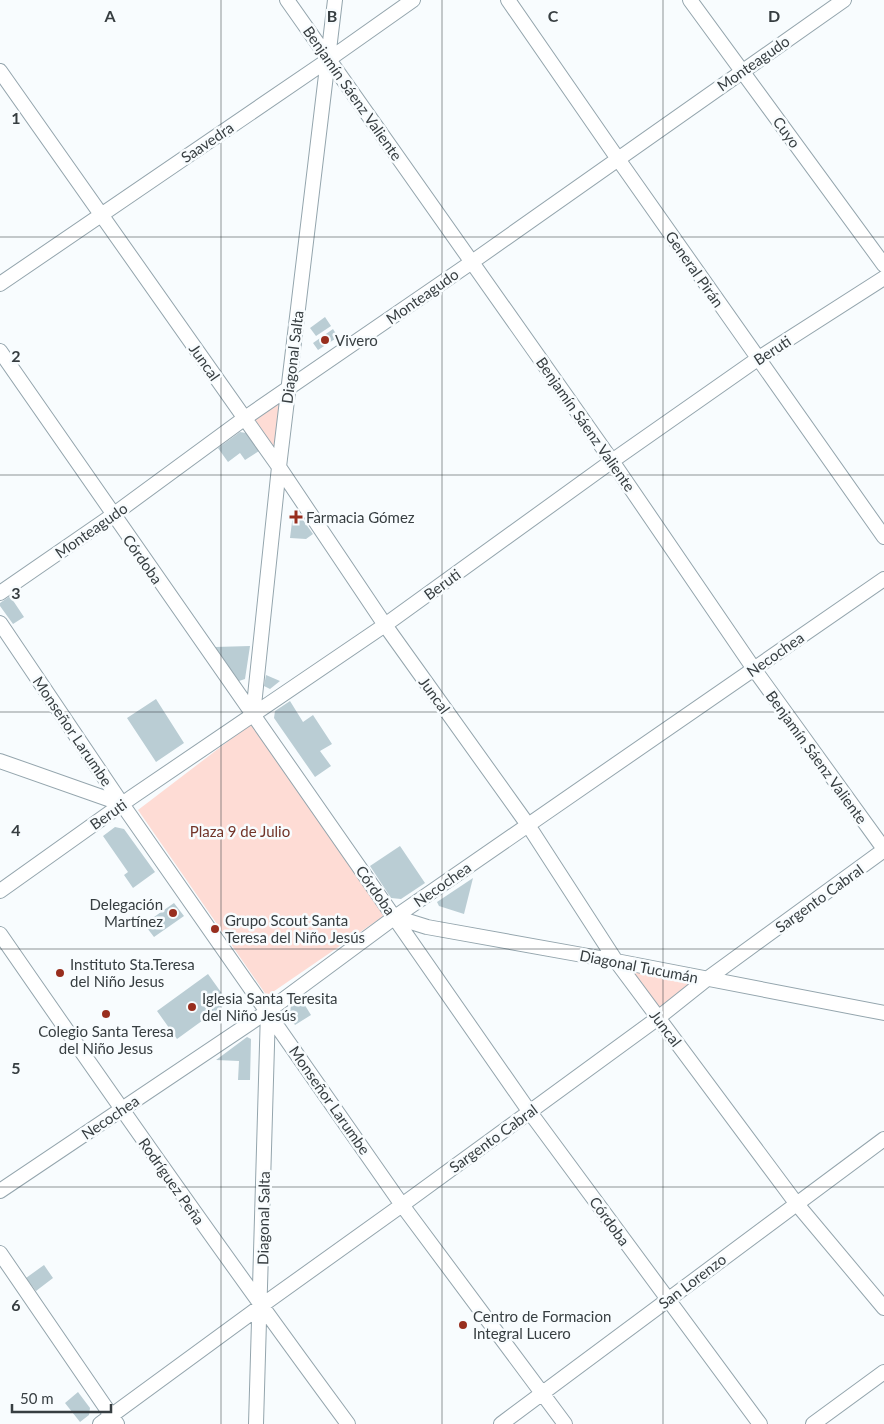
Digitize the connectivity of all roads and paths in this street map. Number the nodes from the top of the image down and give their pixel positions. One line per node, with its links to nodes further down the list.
1 (287, 0): 7 (street, Benjamín Sáenz Valiente)
2 (335, 0): 7 (street, Diagonal Salta)
3 (413, 0): 7 (street, Saavedra)
4 (508, 0): 10 (street, General Pirán)
5 (690, 0): 9 (street, Cuyo)
6 (844, 0): 9 (street, Monteagudo)
7 (328, 60): 11 (street, Saavedra); 12 (street, Benjamín Sáenz Valiente); 18 (street, Diagonal Salta)
8 (0, 71): 11 (street, Juncal)
9 (742, 71): 10 (street, Monteagudo); 13 (street, Cuyo)
10 (618, 159): 12 (street, Monteagudo); 17 (street, General Pirán)
11 (102, 213): 15 (street, Saavedra); 19 (street, Juncal)
12 (472, 262): 18 (street, Monteagudo); 20 (street, Benjamín Sáenz Valiente)
13 (884, 265)
14 (884, 278): 17 (street, Beruti)
15 (0, 284)
16 (0, 351): 22 (street, Córdoba)
17 (759, 358): 20 (street, Beruti); 23 (street, General Pirán)
18 (288, 389): 19 (street, Monteagudo); 21 (street, Diagonal Salta)
19 (245, 418): 21 (street, Juncal); 22 (street, Monteagudo)
20 (612, 461): 27 (street, Beruti); 28 (street, Benjamín Sáenz Valiente)
21 (278, 467): 27 (street, Juncal); 29 (street, Diagonal Salta)
22 (113, 515): 25 (street, Monteagudo); 29 (street, Córdoba)
23 (884, 537)
24 (884, 579): 28 (street, Necochea)
25 (0, 593)
26 (0, 623): 31 (street, Monseñor Larumbe)
27 (385, 625): 29 (street, Beruti); 32 (street, Juncal)
28 (754, 669): 32 (street, Necochea); 33 (street, Benjamín Sáenz Valiente)
29 (253, 715): 31 (street, Beruti); 35 (street, Córdoba)
30 (0, 760): 31 (street)
31 (122, 804): 34 (street, Beruti); 39 (street, Monseñor Larumbe)
32 (528, 825): 35 (street, Necochea); 37 (street, Juncal)
33 (884, 850): 38 (street, Sargento Cabral)
34 (0, 891)
35 (395, 917): 37 (street, Diagonal Tucumán); 39 (street, Necochea); 43 (street, Córdoba)
36 (0, 934): 42 (street, Rodríguez Peña)
37 (616, 961): 38 (street, Diagonal Tucumán); 41 (street, Juncal)
38 (707, 979): 40 (street, Diagonal Tucumán); 41 (street, Sargento Cabral)
39 (268, 1012): 42 (street, Necochea); 47 (street, Monseñor Larumbe); 50 (street, Diagonal Salta)
40 (884, 1013)
41 (658, 1018): 43 (street, Sargento Cabral); 46 (street, Juncal)
42 (121, 1110): 45 (street, Necochea); 50 (street, Rodríguez Peña)
43 (529, 1111): 47 (street, Sargento Cabral); 49 (street, Córdoba)
44 (884, 1139): 46 (street, San Lorenzo)
45 (0, 1191)
46 (796, 1203): 49 (street, San Lorenzo); 51 (street, Juncal)
47 (402, 1205): 50 (street, Sargento Cabral); 53 (street, Monseñor Larumbe)
48 (0, 1253): 54 (street)
49 (668, 1299): 53 (street, San Lorenzo); 59 (street, Córdoba)
50 (260, 1306): 54 (street, Sargento Cabral); 55 (street, Diagonal Salta); 56 (street, Rodríguez Peña)
51 (884, 1308)
52 (884, 1372): 60 (street)
53 (543, 1394): 57 (street, San Lorenzo); 58 (street, Monseñor Larumbe)
54 (109, 1421)
55 (256, 1424)
56 (348, 1424)
57 (501, 1424)
58 (565, 1424)
59 (760, 1424)
60 (814, 1424)

